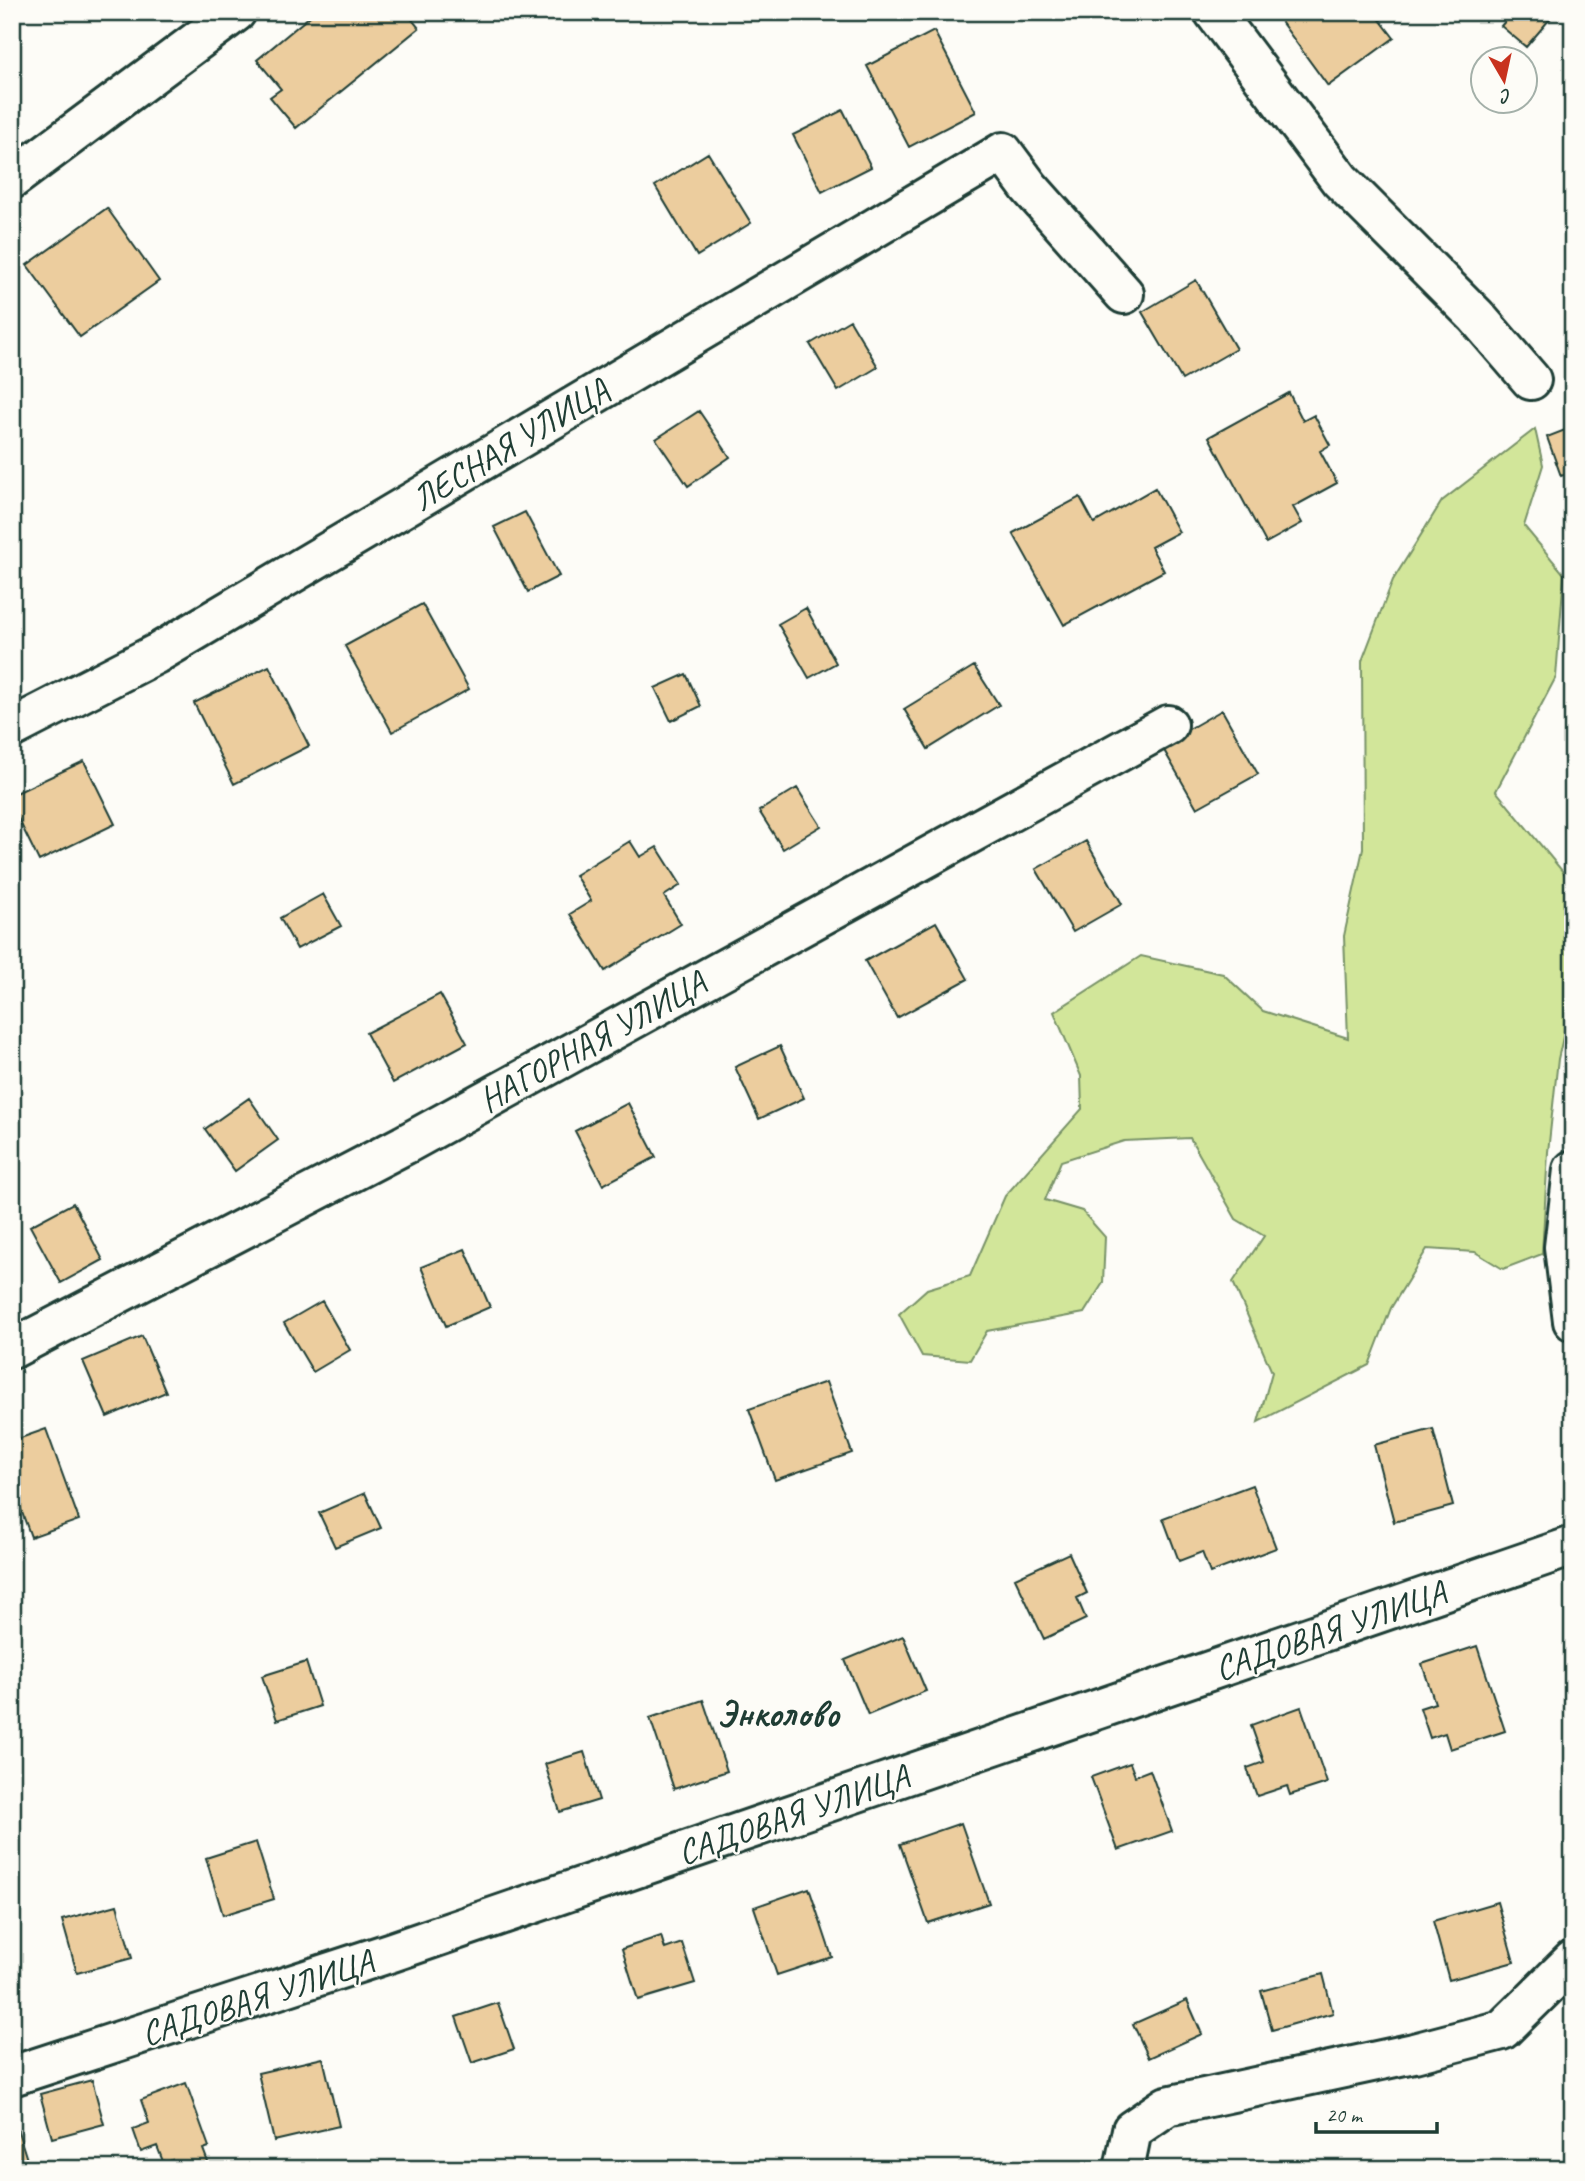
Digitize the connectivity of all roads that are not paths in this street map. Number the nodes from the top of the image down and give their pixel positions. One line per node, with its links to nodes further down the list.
1 (236, 12): 3 (street)
2 (1214, 12): 5 (street)
3 (12, 179)
4 (1124, 294): 7 (street, ЛЕСНАЯ УЛИЦА)
5 (1531, 380)
6 (1168, 725): 10 (street, НАГОРНАЯ УЛИЦА)
7 (12, 728)
8 (1573, 1170): 9 (street)
9 (1573, 1321)
10 (12, 1349)
11 (1573, 1546): 13 (street, САДОВАЯ УЛИЦА)
12 (1573, 1960): 14 (street)
13 (12, 2076)
14 (1124, 2169)

